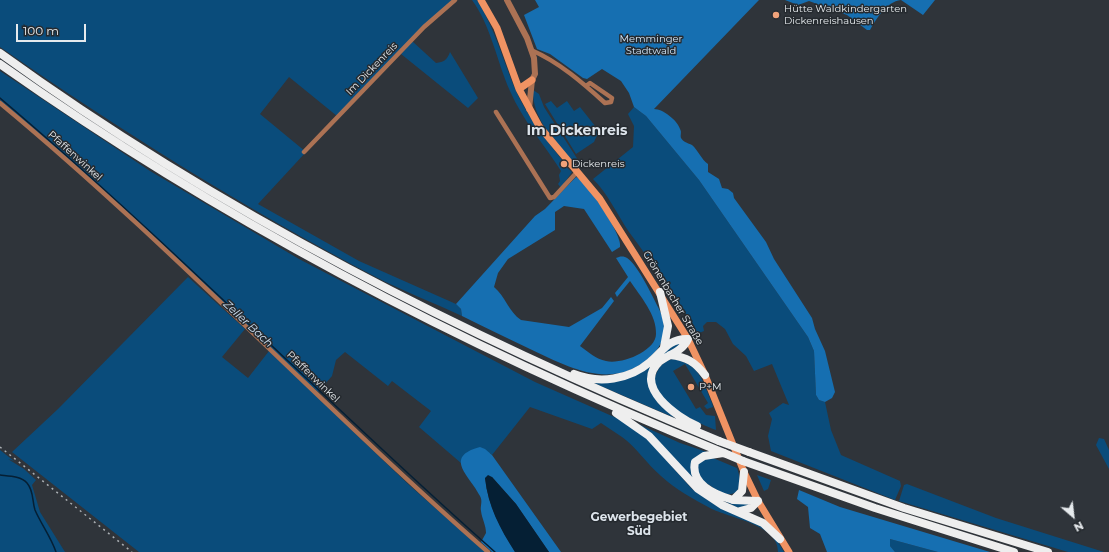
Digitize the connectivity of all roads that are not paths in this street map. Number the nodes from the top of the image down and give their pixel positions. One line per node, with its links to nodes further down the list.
1 (455, 0): 13 (street, Im Dickenreis)
2 (481, 0): 9 (main road, Grönenbacher Straße)
3 (507, 0): 4 (street)
4 (531, 50): 7 (street); 8 (street)
5 (0, 53): 19 (highway)
6 (0, 64): 21 (highway)
7 (532, 80): 9 (main road); 11 (street)
8 (586, 86): 8 (street)
9 (520, 89): 11 (main road, Grönenbacher Straße)
10 (0, 103): 29 (street, Pfaffenwinkel)
11 (529, 109): 14 (main road, Grönenbacher Straße)
12 (496, 112): 14 (street)
13 (304, 152)
14 (577, 172): 15 (main road, Grönenbacher Straße)
15 (660, 292): 16 (main road, Grönenbacher Straße); 17 (highway)
16 (688, 340): 17 (highway); 18 (highway); 20 (main road, Grönenbacher Straße)
17 (664, 347): 19 (highway)
18 (670, 355): 20 (highway); 22 (highway)
19 (545, 366): 22 (highway)
20 (705, 375): 24 (main road, Grönenbacher Straße)
21 (593, 397): 23 (highway); 27 (highway)
22 (719, 441): 32 (highway, bridge)
23 (724, 453): 25 (highway); 31 (highway, bridge)
24 (744, 472): 25 (highway); 26 (main road, Grönenbacher Straße)
25 (733, 500): 26 (highway)
26 (758, 501): 27 (highway); 28 (main road, Grönenbacher Straße)
27 (740, 511): 28 (highway)
28 (780, 539): 30 (main road, Grönenbacher Straße)
29 (488, 552)
30 (789, 552)
31 (1014, 552)
32 (1048, 552)

